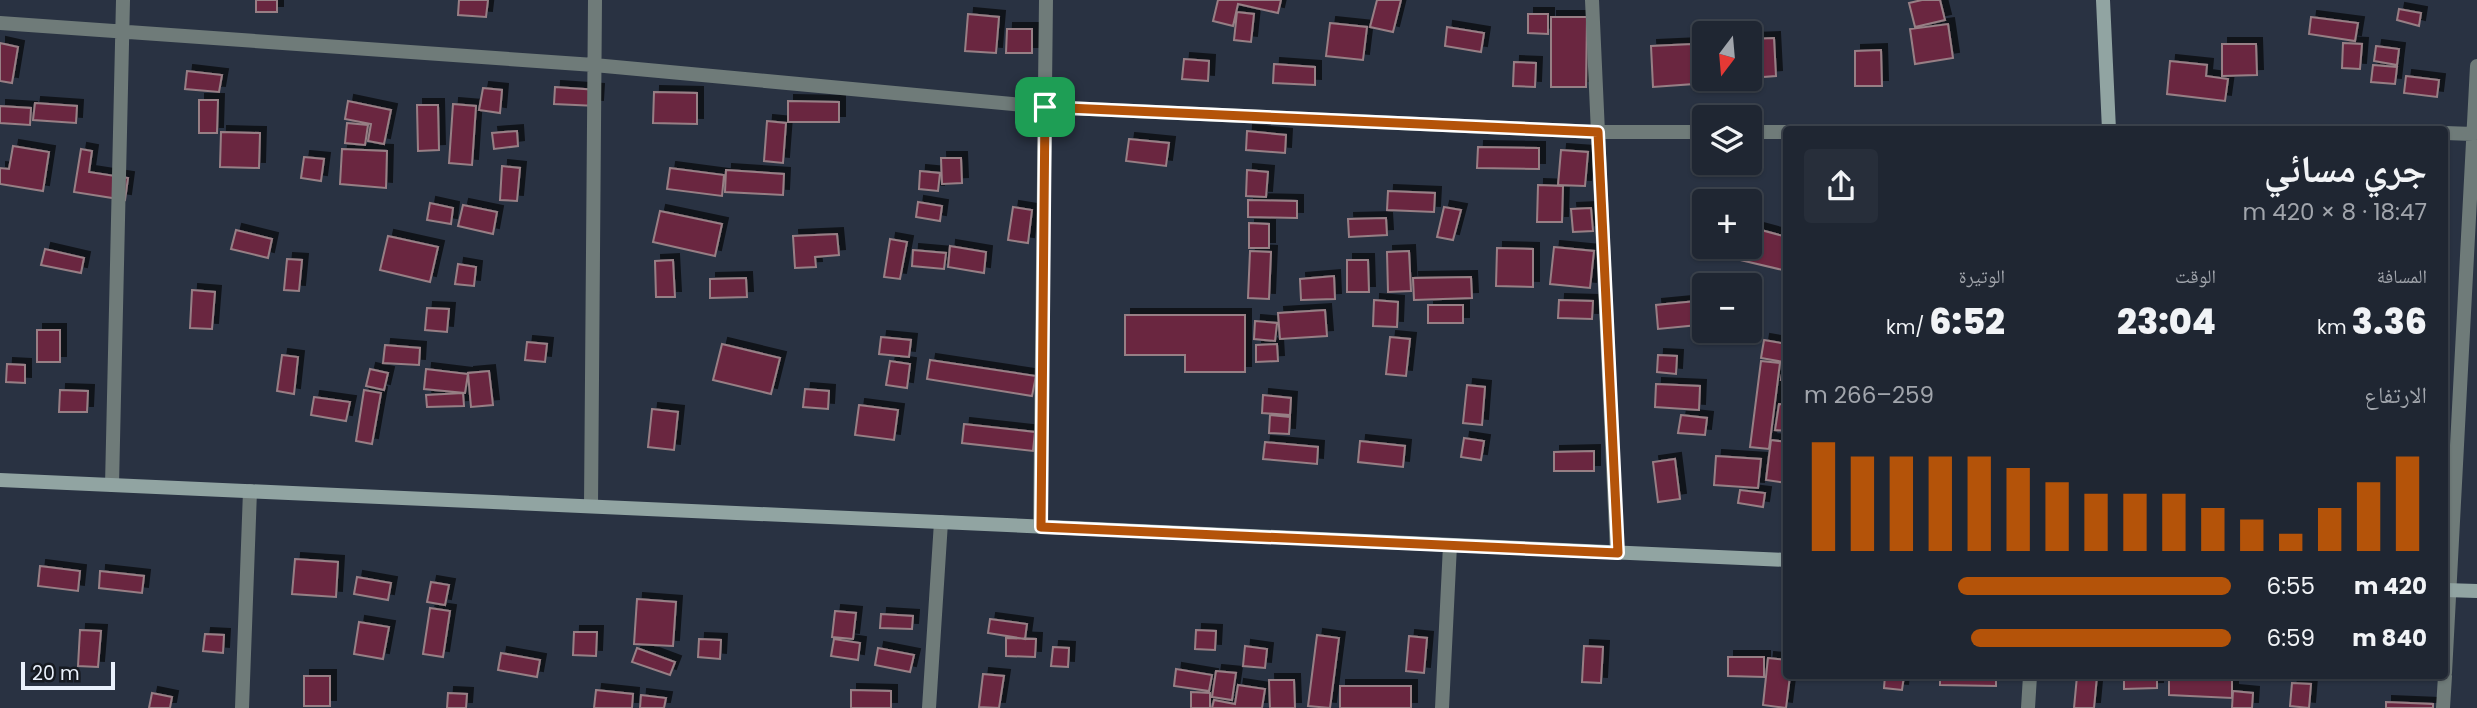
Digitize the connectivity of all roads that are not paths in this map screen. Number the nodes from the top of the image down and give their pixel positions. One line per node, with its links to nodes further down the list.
1 (123, 0): 7 (street)
2 (595, 0): 8 (street)
3 (1046, 0): 10 (street)
4 (1592, 0): 12 (street)
5 (2104, 0): 11 (main road)
6 (0, 23): 7 (street)
7 (122, 31): 8 (street); 20 (street)
8 (594, 65): 10 (street); 22 (street)
9 (2477, 66): 17 (street)
10 (1045, 107): 12 (street); 24 (street)
11 (2109, 126)
12 (1598, 132): 13 (street); 26 (street)
13 (1692, 132)
14 (1762, 132): 15 (street)
15 (1783, 132)
16 (2448, 133): 17 (street)
17 (2473, 134): 18 (street)
18 (2470, 304): 28 (street)
19 (0, 480): 20 (main road)
20 (112, 485): 21 (main road)
21 (250, 491): 22 (main road); 33 (street)
22 (591, 506): 23 (main road)
23 (941, 522): 24 (main road); 34 (street)
24 (1041, 527): 25 (main road)
25 (1450, 545): 26 (main road); 35 (street)
26 (1618, 553): 27 (main road)
27 (1783, 560)
28 (2448, 578)
29 (2448, 590): 30 (main road)
30 (2477, 591)
31 (2030, 679): 36 (street)
32 (2445, 679): 37 (street)
33 (242, 708)
34 (929, 708)
35 (1442, 708)
36 (2028, 708)
37 (2443, 708)

